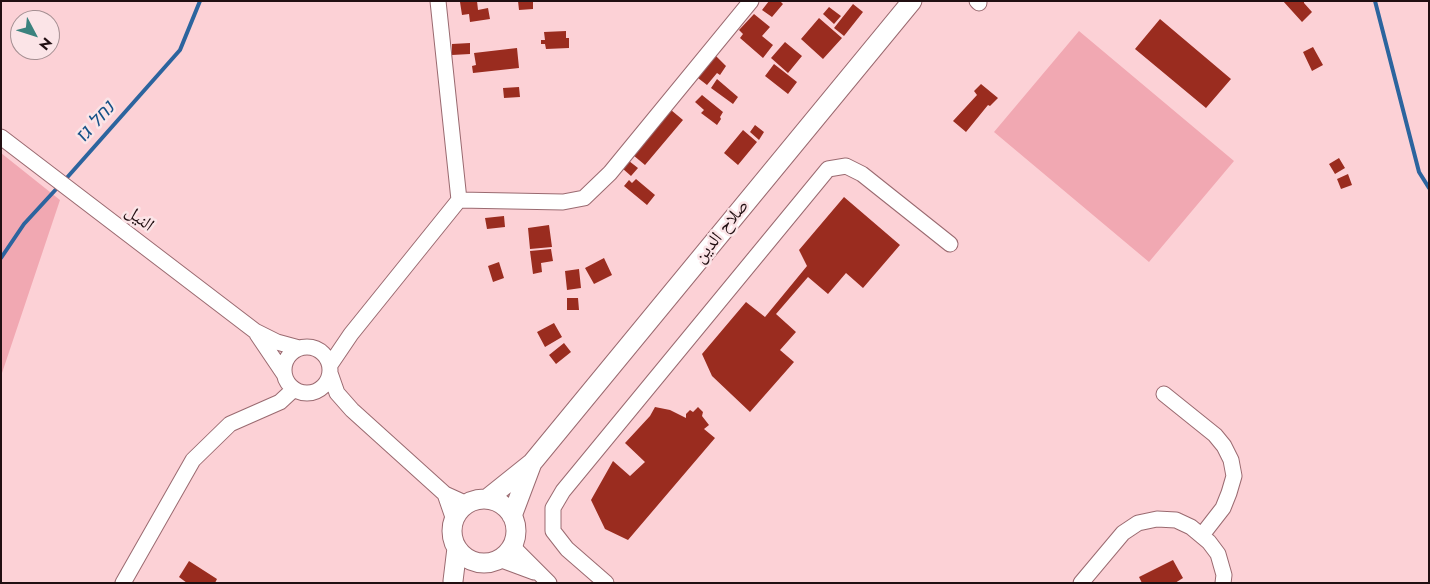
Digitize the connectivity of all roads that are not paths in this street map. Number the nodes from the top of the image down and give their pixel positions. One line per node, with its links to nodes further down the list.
1 (438, 1): 5 (street)
2 (751, 1): 5 (street)
3 (912, 1): 16 (main road, صلاح الدين)
4 (1, 137): 7 (street, النيل)
5 (459, 200): 8 (street)
6 (950, 244): 30 (street)
7 (255, 331): 9 (street); 12 (street)
8 (351, 334): 10 (street); 11 (street)
9 (299, 348): 10 (street); 12 (street)
10 (315, 348): 11 (street)
11 (330, 369): 13 (street); 15 (street)
12 (284, 374): 13 (street)
13 (299, 391): 15 (street); 29 (street)
14 (1164, 394): 22 (street)
15 (352, 410): 17 (street)
16 (532, 463): 18 (main road, صلاح الدين); 20 (main road, صلاح الدين)
17 (445, 494): 19 (street); 21 (street)
18 (487, 499): 19 (main road); 20 (main road)
19 (467, 504): 21 (main road)
20 (512, 516): 23 (main road)
21 (454, 520): 24 (main road)
22 (1202, 535): 31 (street); 32 (street)
23 (512, 546): 26 (main road); 27 (street)
24 (457, 548): 25 (main road); 28 (main road)
25 (471, 560): 26 (main road); 28 (main road)
26 (499, 560): 27 (street)
27 (543, 578)
28 (453, 582)
29 (123, 583)
30 (606, 583)
31 (1081, 583)
32 (1223, 583)

